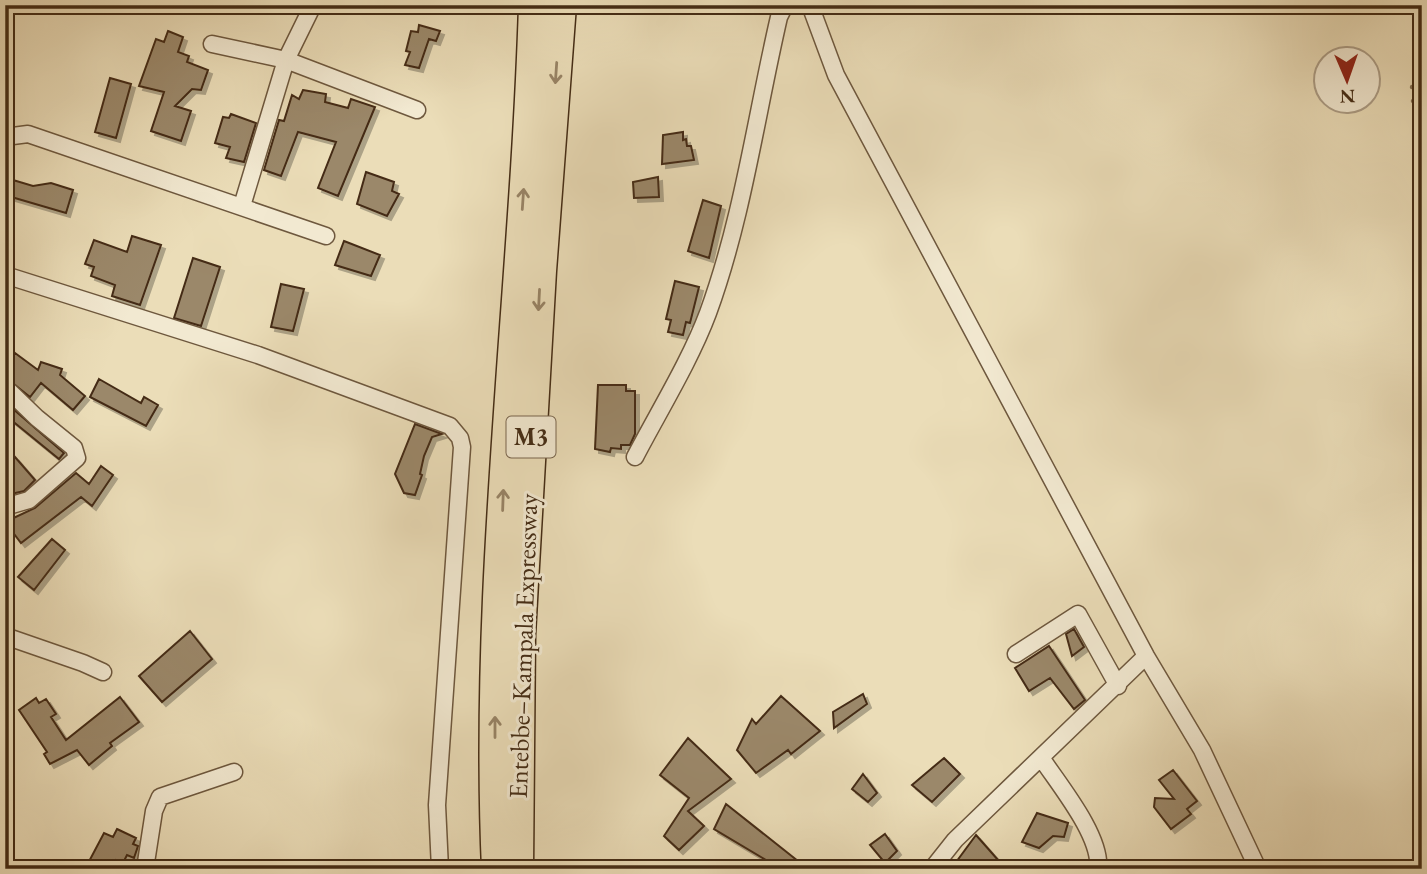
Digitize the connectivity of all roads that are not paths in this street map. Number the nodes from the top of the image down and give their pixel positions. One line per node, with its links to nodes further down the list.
1 (313, 5): 7 (street)
2 (534, 5): 25 (highway, Entebbe–Kampala Expressway / M3, one-way to 2)
3 (561, 5): 26 (highway, Entebbe–Kampala Expressway / M3, one-way to 26)
4 (785, 5): 14 (street)
5 (810, 5): 18 (street)
6 (212, 44): 7 (street)
7 (286, 60): 8 (street); 10 (street)
8 (417, 110)
9 (5, 137): 10 (street)
10 (242, 206): 11 (street)
11 (326, 236)
12 (5, 275): 24 (street)
13 (5, 387): 15 (street)
14 (635, 457)
15 (5, 507)
16 (5, 636): 19 (street)
17 (1016, 654): 20 (street)
18 (1146, 656): 20 (street); 29 (street)
19 (103, 673)
20 (1118, 686): 21 (street)
21 (1042, 758): 27 (street); 28 (street)
22 (234, 772): 23 (street)
23 (145, 869)
24 (440, 869)
25 (497, 869)
26 (518, 869)
27 (932, 869)
28 (1098, 869)
29 (1258, 869)

